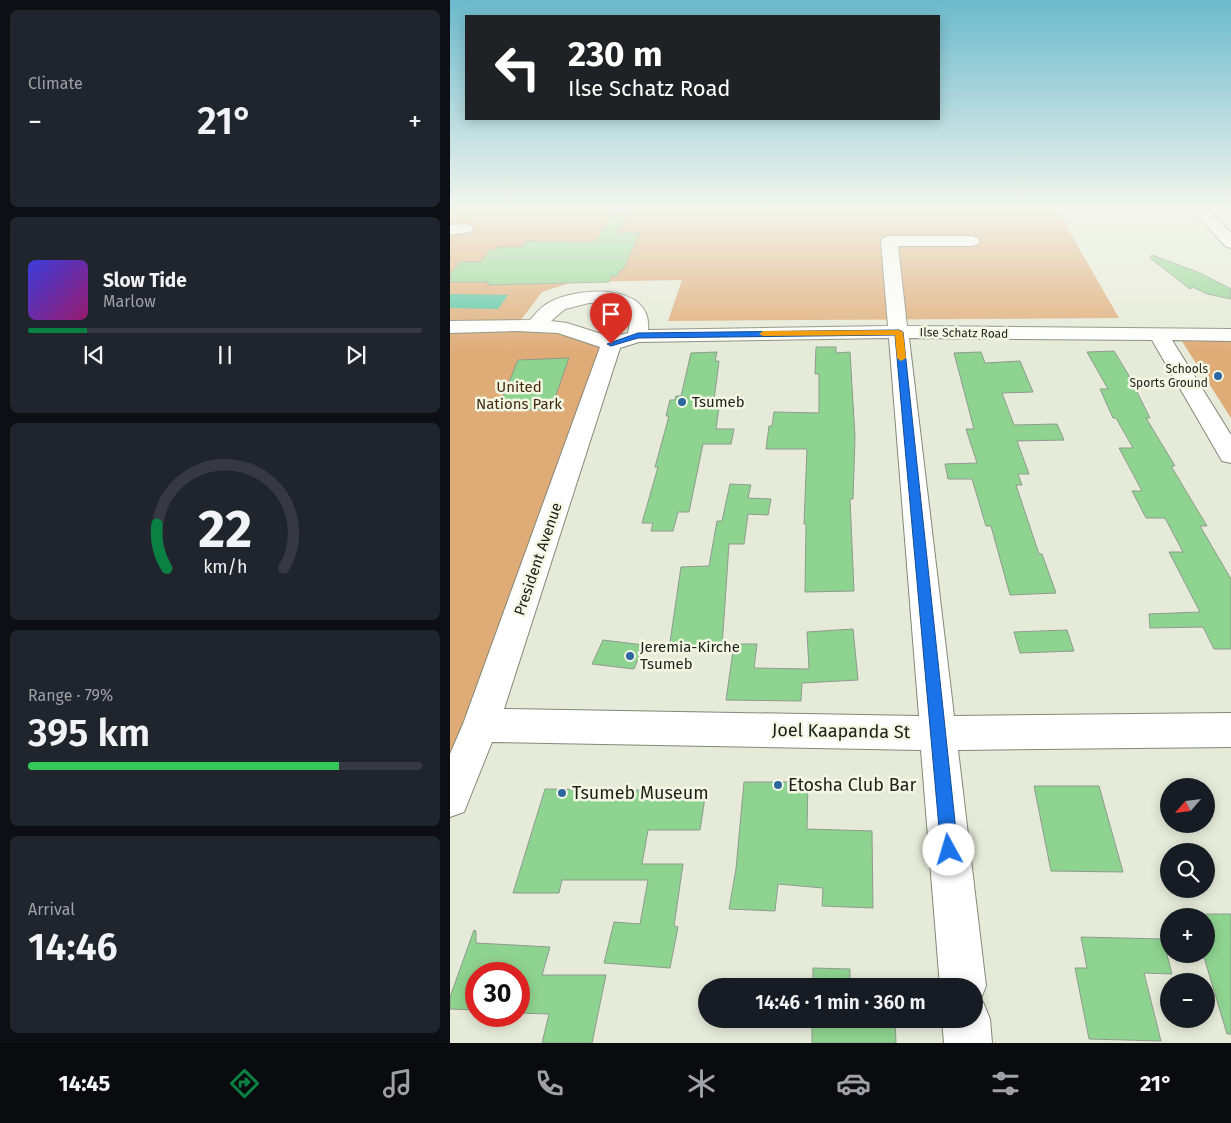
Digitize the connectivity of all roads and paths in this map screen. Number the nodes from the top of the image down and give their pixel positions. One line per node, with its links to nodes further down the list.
1 (891, 257): 4 (street)
2 (535, 326): 3 (street, Ilse Schatz Road); 7 (street, Ilse Schatz Road); 7 (street)
3 (450, 328)
4 (899, 332): 5 (street, Ilse Schatz Road); 7 (street, Ilse Schatz Road); 11 (street)
5 (1159, 335): 6 (street, Ilse Schatz Road); 8 (street)
6 (1231, 335)
7 (624, 340): 9 (street, President Avenue)
8 (1231, 456)
9 (481, 725): 11 (street, Joel Kaapanda St); 12 (street, President Avenue)
10 (1231, 730): 11 (street, Joel Kaapanda St)
11 (938, 733): 13 (street)
12 (450, 798)
13 (962, 978)
14 (967, 1028): 15 (street)
15 (968, 1043)

